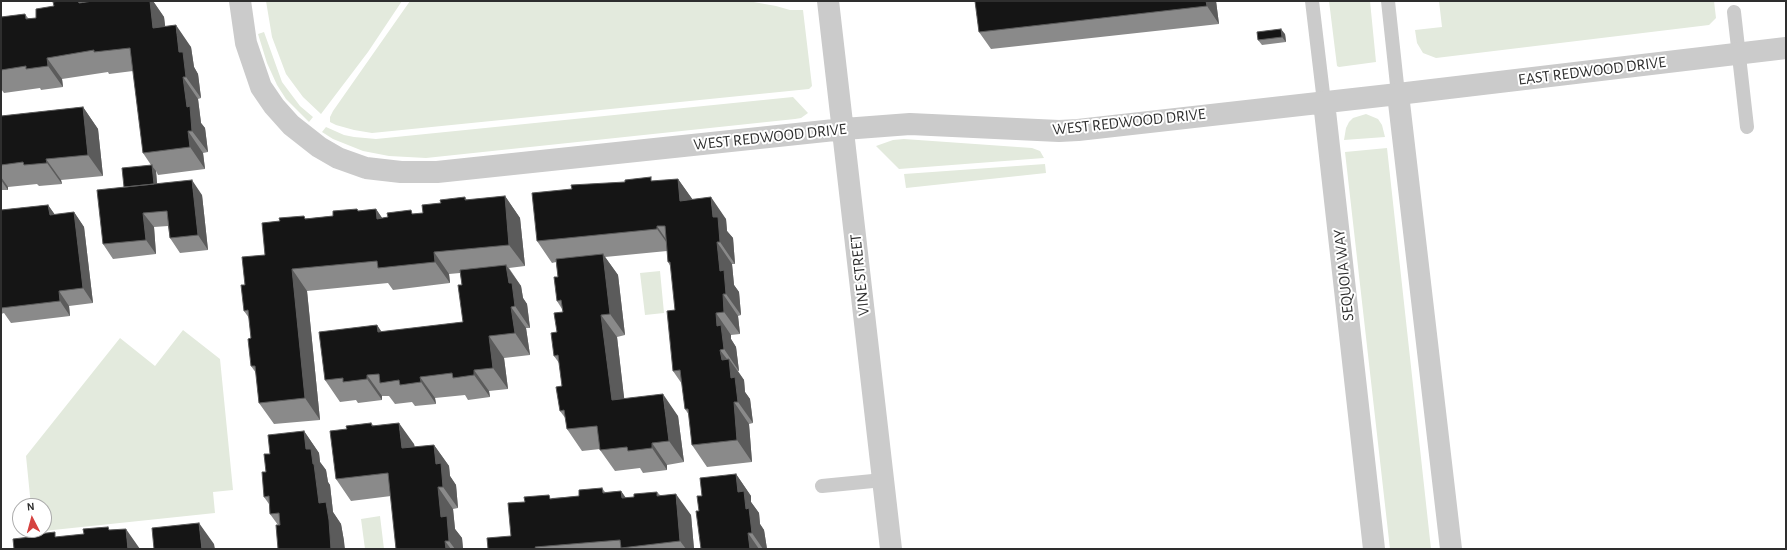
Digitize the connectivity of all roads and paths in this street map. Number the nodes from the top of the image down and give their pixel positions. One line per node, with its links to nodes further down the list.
1 (240, 1): 11 (street, WEST REDWOOD DRIVE)
2 (828, 1): 11 (street, VINE STREET)
3 (1312, 1): 9 (lane, SEQUOIA WAY)
4 (1388, 1): 8 (lane)
5 (1734, 12): 7 (lane)
6 (1786, 48): 7 (street, EAST REDWOOD DRIVE)
7 (1738, 53): 8 (street, EAST REDWOOD DRIVE); 10 (lane)
8 (1398, 94): 9 (street, WEST REDWOOD DRIVE); 16 (street)
9 (1324, 102): 11 (street, WEST REDWOOD DRIVE); 15 (street, SEQUOIA WAY)
10 (1747, 127)
11 (844, 128): 12 (street, VINE STREET)
12 (883, 480): 13 (lane); 14 (street, VINE STREET)
13 (822, 486)
14 (892, 549)
15 (1374, 549)
16 (1450, 549)

